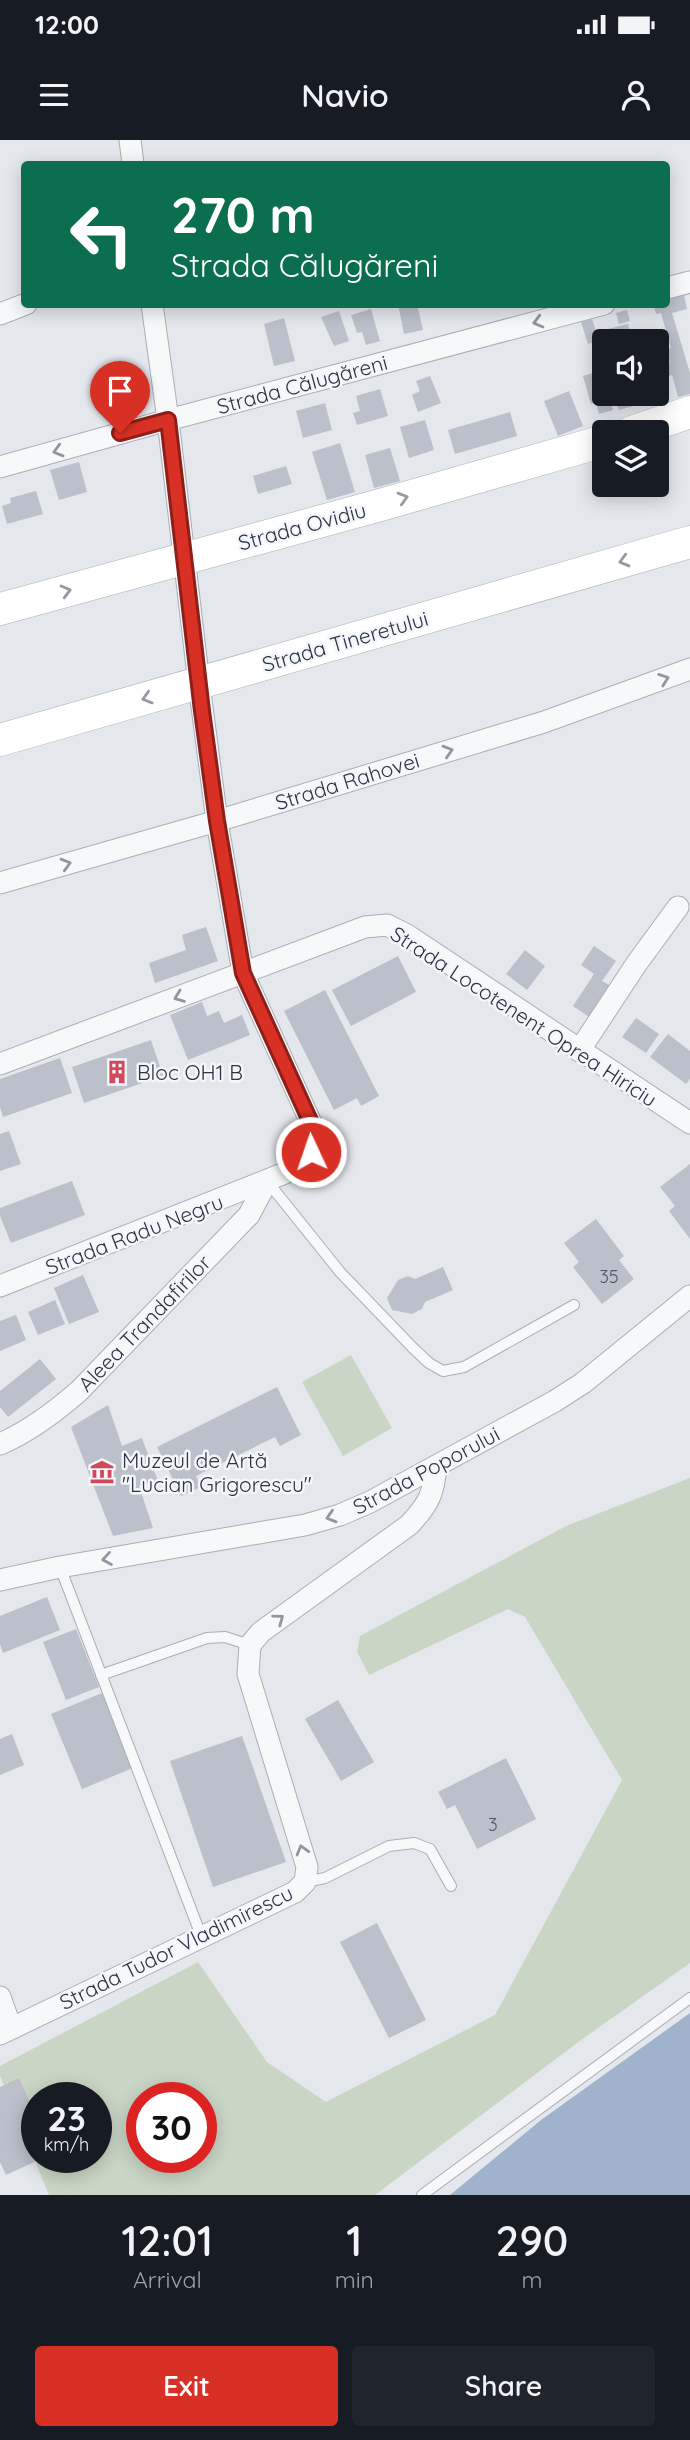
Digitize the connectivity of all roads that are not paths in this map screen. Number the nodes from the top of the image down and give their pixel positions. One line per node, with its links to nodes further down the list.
1 (130, 140): 2 (street)
2 (133, 161)
3 (690, 282): 4 (street)
4 (670, 287)
5 (21, 306): 8 (street)
6 (153, 308): 10 (street, Strada Radu Negru)
7 (589, 308): 10 (street, Strada Călugăreni, one-way to 10)
8 (0, 314)
9 (690, 412): 11 (main road)
10 (168, 420): 13 (street, Strada Călugăreni, one-way to 13); 15 (street, Strada Radu Negru)
11 (667, 420)
12 (592, 444): 15 (main road, Strada Ovidiu, one-way to 12)
13 (0, 467)
14 (690, 542): 18 (main road, Strada Tineretului, one-way to 18)
15 (183, 559): 16 (main road, Strada Ovidiu, one-way to 15); 18 (street, Strada Radu Negru)
16 (0, 609)
17 (690, 669): 20 (street, Strada Rahovei, one-way to 17)
18 (199, 684): 19 (main road, Strada Tineretului, one-way to 19); 20 (street, Strada Radu Negru)
19 (0, 740)
20 (217, 821): 21 (street, Strada Rahovei, one-way to 20); 23 (street, Strada Radu Negru)
21 (0, 883)
22 (678, 908): 24 (street)
23 (243, 973): 24 (street, Strada Locotenent Oprea Hiriciu); 25 (street, Strada Locotenent Oprea Hiriciu, one-way to 25); 27 (street, Strada Radu Negru)
24 (579, 1051): 26 (street, Strada Locotenent Oprea Hiriciu)
25 (0, 1064)
26 (690, 1123)
27 (267, 1181): 28 (street, Strada Radu Negru); 30 (lane); 31 (street, Aleea Trandafirilor)
28 (0, 1286)
29 (690, 1296): 32 (street, Strada Poporului)
30 (574, 1305)
31 (0, 1444)
32 (436, 1466): 33 (street, Strada Poporului, one-way to 33); 35 (street, one-way to 32)
33 (60, 1567): 34 (street, Strada Poporului); 36 (lane)
34 (0, 1580)
35 (250, 1645): 36 (lane); 37 (street, Strada Tudor Vladimirescu, one-way to 35)
36 (101, 1675): 39 (lane)
37 (306, 1882): 38 (lane); 39 (street, Strada Tudor Vladimirescu)
38 (451, 1886)
39 (202, 1938): 42 (street, Strada Tudor Vladimirescu)
40 (0, 1997): 42 (street)
41 (690, 1998): 43 (lane)
42 (6, 2031)
43 (422, 2195)

